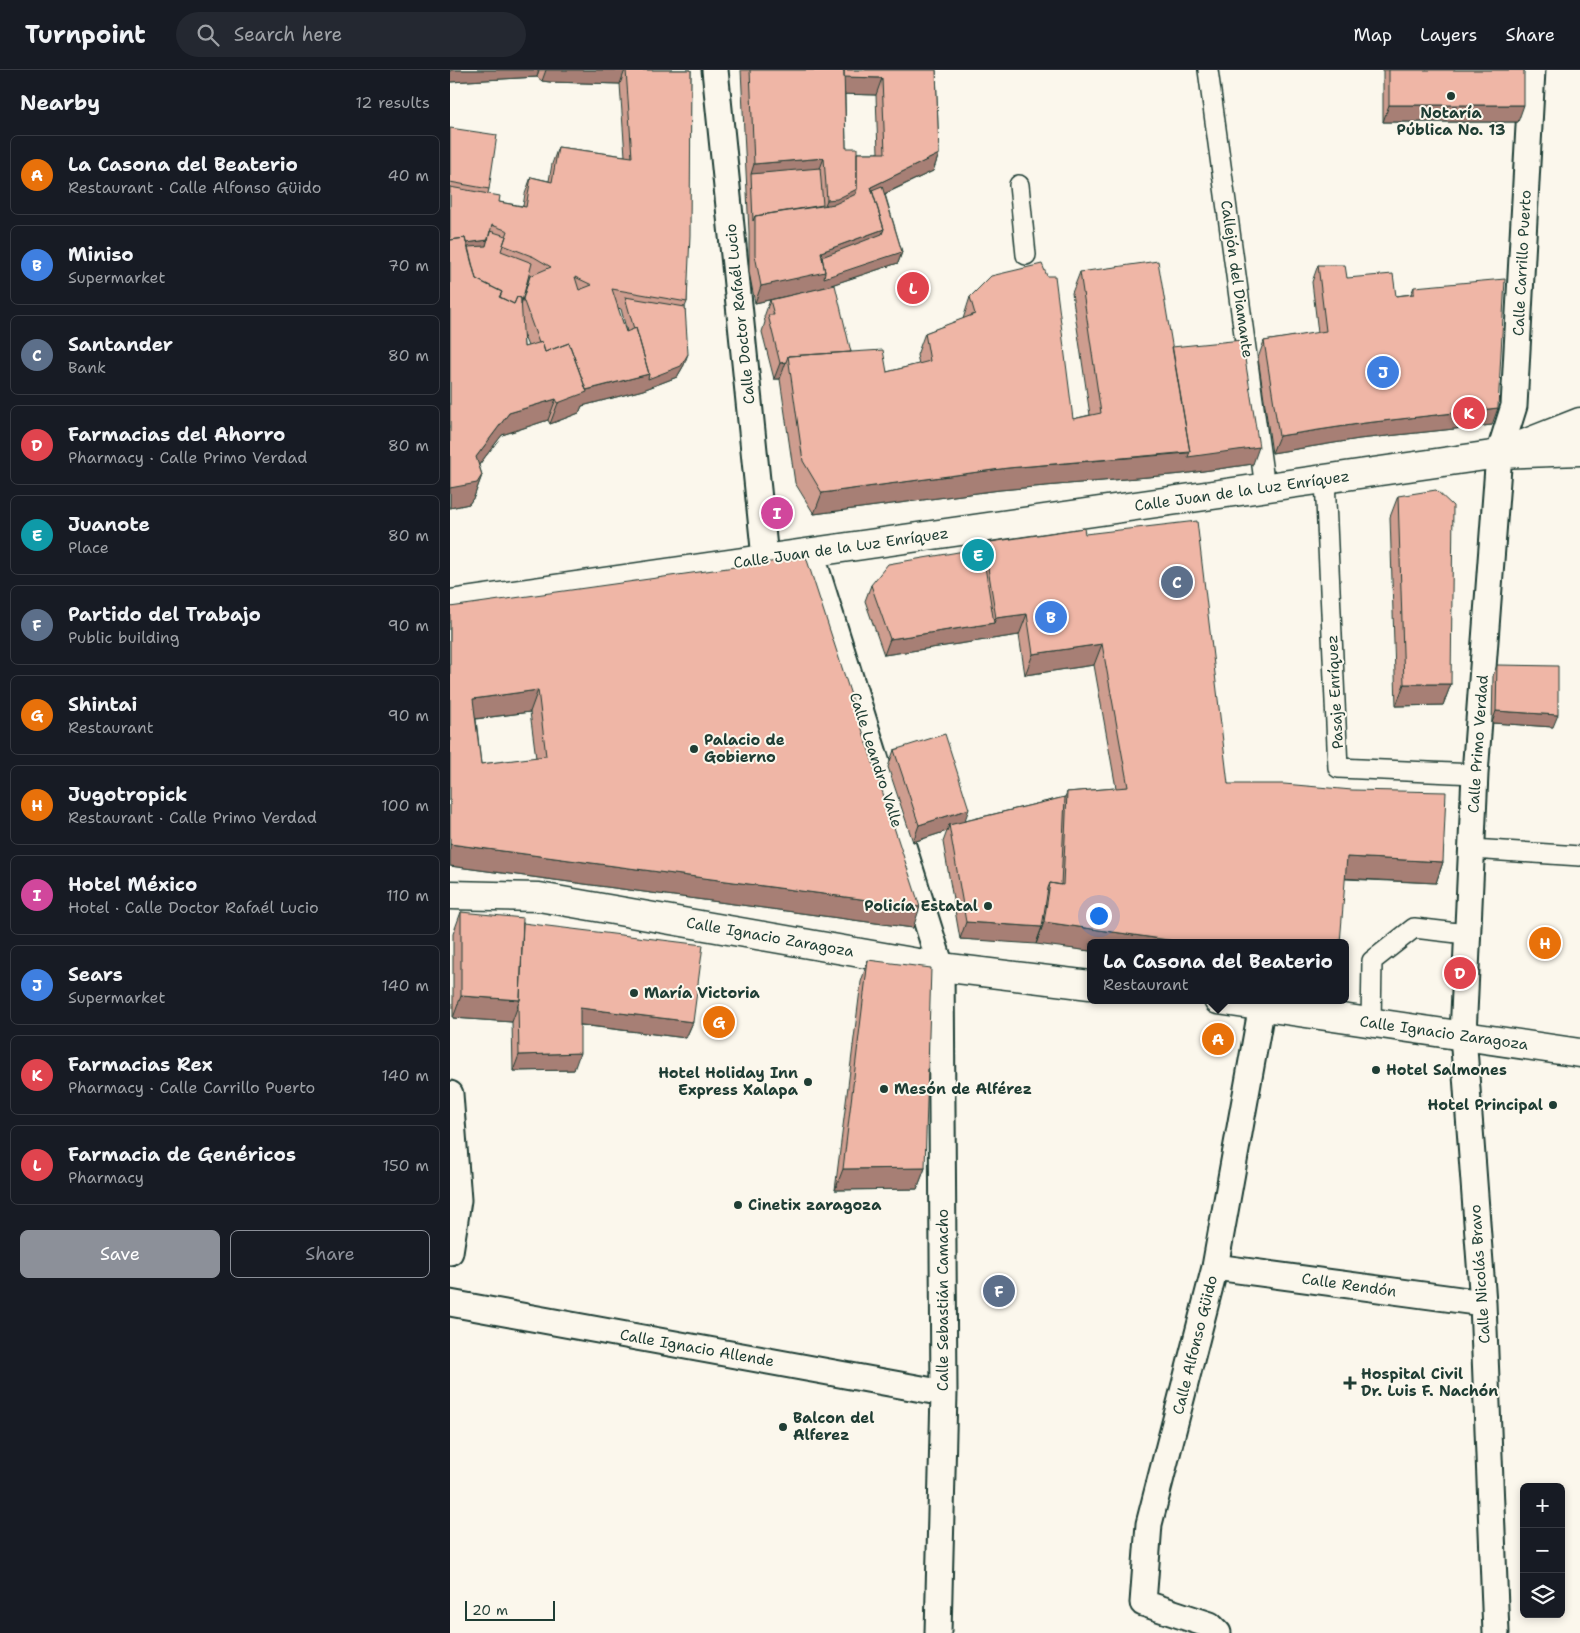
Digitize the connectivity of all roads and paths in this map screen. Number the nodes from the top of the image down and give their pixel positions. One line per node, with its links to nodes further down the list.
1 (715, 70): 12 (street, Calle Doctor Rafaél Lucio)
2 (1208, 70): 10 (street, Callejón del Diamante)
3 (1532, 70): 8 (street, Calle Carrillo Puerto)
4 (1019, 185): 5 (street)
5 (1026, 255)
6 (1580, 422): 8 (main road)
7 (1580, 451): 8 (main road)
8 (1498, 454): 9 (main road, Calle Juan de la Luz Enríquez); 14 (street, Calle Primo Verdad)
9 (1325, 479): 10 (main road, Calle Juan de la Luz Enríquez); 14 (street, Pasaje Enríquez)
10 (1265, 488): 11 (main road, Calle Juan de la Luz Enríquez)
11 (811, 554): 12 (main road, Calle Juan de la Luz Enríquez); 19 (street, Calle Leandro Valle)
12 (765, 558): 13 (main road, Calle Juan de la Luz Enríquez)
13 (450, 604)
14 (1475, 774): 15 (street, Calle Primo Verdad)
15 (1472, 849): 16 (street); 18 (street, Calle Primo Verdad)
16 (1580, 856)
17 (450, 895): 19 (main road, Calle Ignacio Zaragoza)
18 (1466, 934): 23 (street); 24 (street, Calle Primo Verdad)
19 (941, 967): 20 (main road, Calle Ignacio Zaragoza); 31 (street, Calle Sebastián Camacho)
20 (1087, 985)
21 (1247, 1004): 22 (main road, Calle Ignacio Zaragoza)
22 (1262, 1006): 23 (main road, Calle Ignacio Zaragoza); 28 (street, Calle Alfonso Güido)
23 (1371, 1023): 24 (main road, Calle Ignacio Zaragoza)
24 (1463, 1035): 25 (main road, Calle Ignacio Zaragoza); 30 (street, Calle Nicolás Bravo)
25 (1580, 1053)
26 (450, 1094): 27 (street)
27 (450, 1252)
28 (1215, 1267): 30 (street, Calle Rendón); 33 (street, Calle Alfonso Güido)
29 (450, 1303): 31 (street, Calle Ignacio Allende)
30 (1483, 1303): 34 (street, Calle Nicolás Bravo)
31 (944, 1393): 32 (street, Calle Sebastián Camacho)
32 (938, 1633)
33 (1218, 1633)
34 (1496, 1633)

